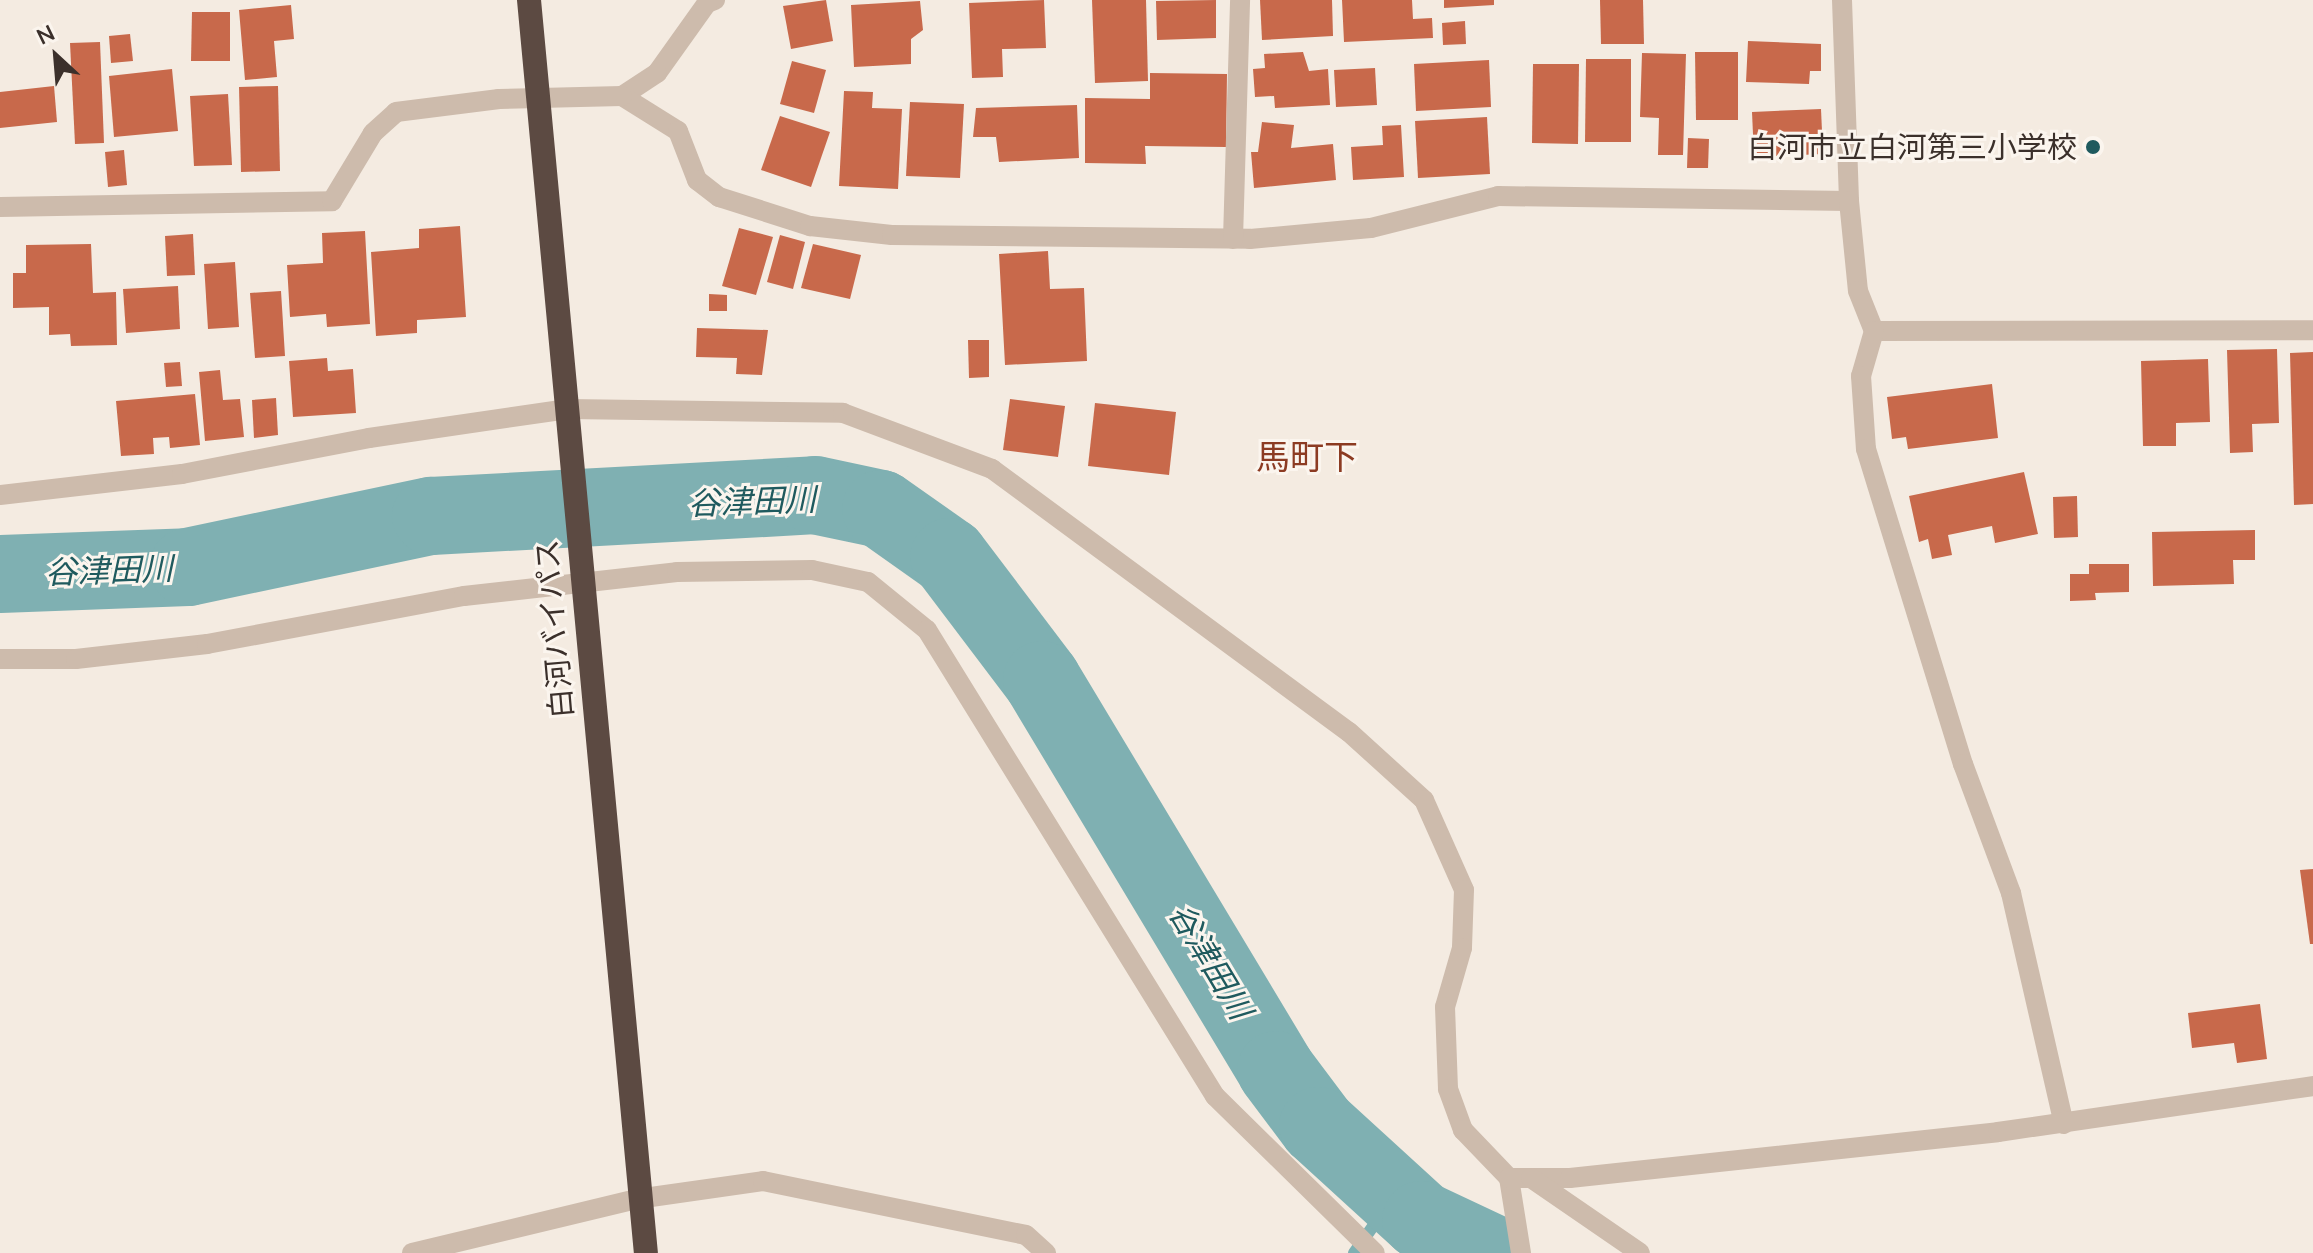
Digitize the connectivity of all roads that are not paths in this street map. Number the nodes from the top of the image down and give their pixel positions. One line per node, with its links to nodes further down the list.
1 (529, 0): 6 (highway, 白河バイパス)
2 (715, 0): 5 (street)
3 (1240, 0): 9 (street)
4 (1842, 0): 7 (street)
5 (622, 96): 6 (street); 9 (street)
6 (541, 98): 8 (street); 12 (highway, 白河バイパス)
7 (1849, 201): 9 (street); 11 (street)
8 (0, 207)
9 (1233, 239)
10 (2313, 330): 11 (street)
11 (1874, 331): 17 (street)
12 (569, 421): 13 (street); 14 (highway, 白河バイパス); 18 (street)
13 (0, 495)
14 (581, 574): 15 (street); 20 (highway, 白河バイパス); 24 (street)
15 (0, 659)
16 (2313, 1086): 17 (street)
17 (2064, 1124): 19 (street)
18 (1509, 1178): 19 (street); 25 (street)
19 (1531, 1178): 26 (street)
20 (637, 1199): 21 (street); 22 (highway, 白河バイパス); 23 (street)
21 (412, 1253)
22 (646, 1253)
23 (1046, 1253)
24 (1375, 1253)
25 (1521, 1253)
26 (1640, 1253)

